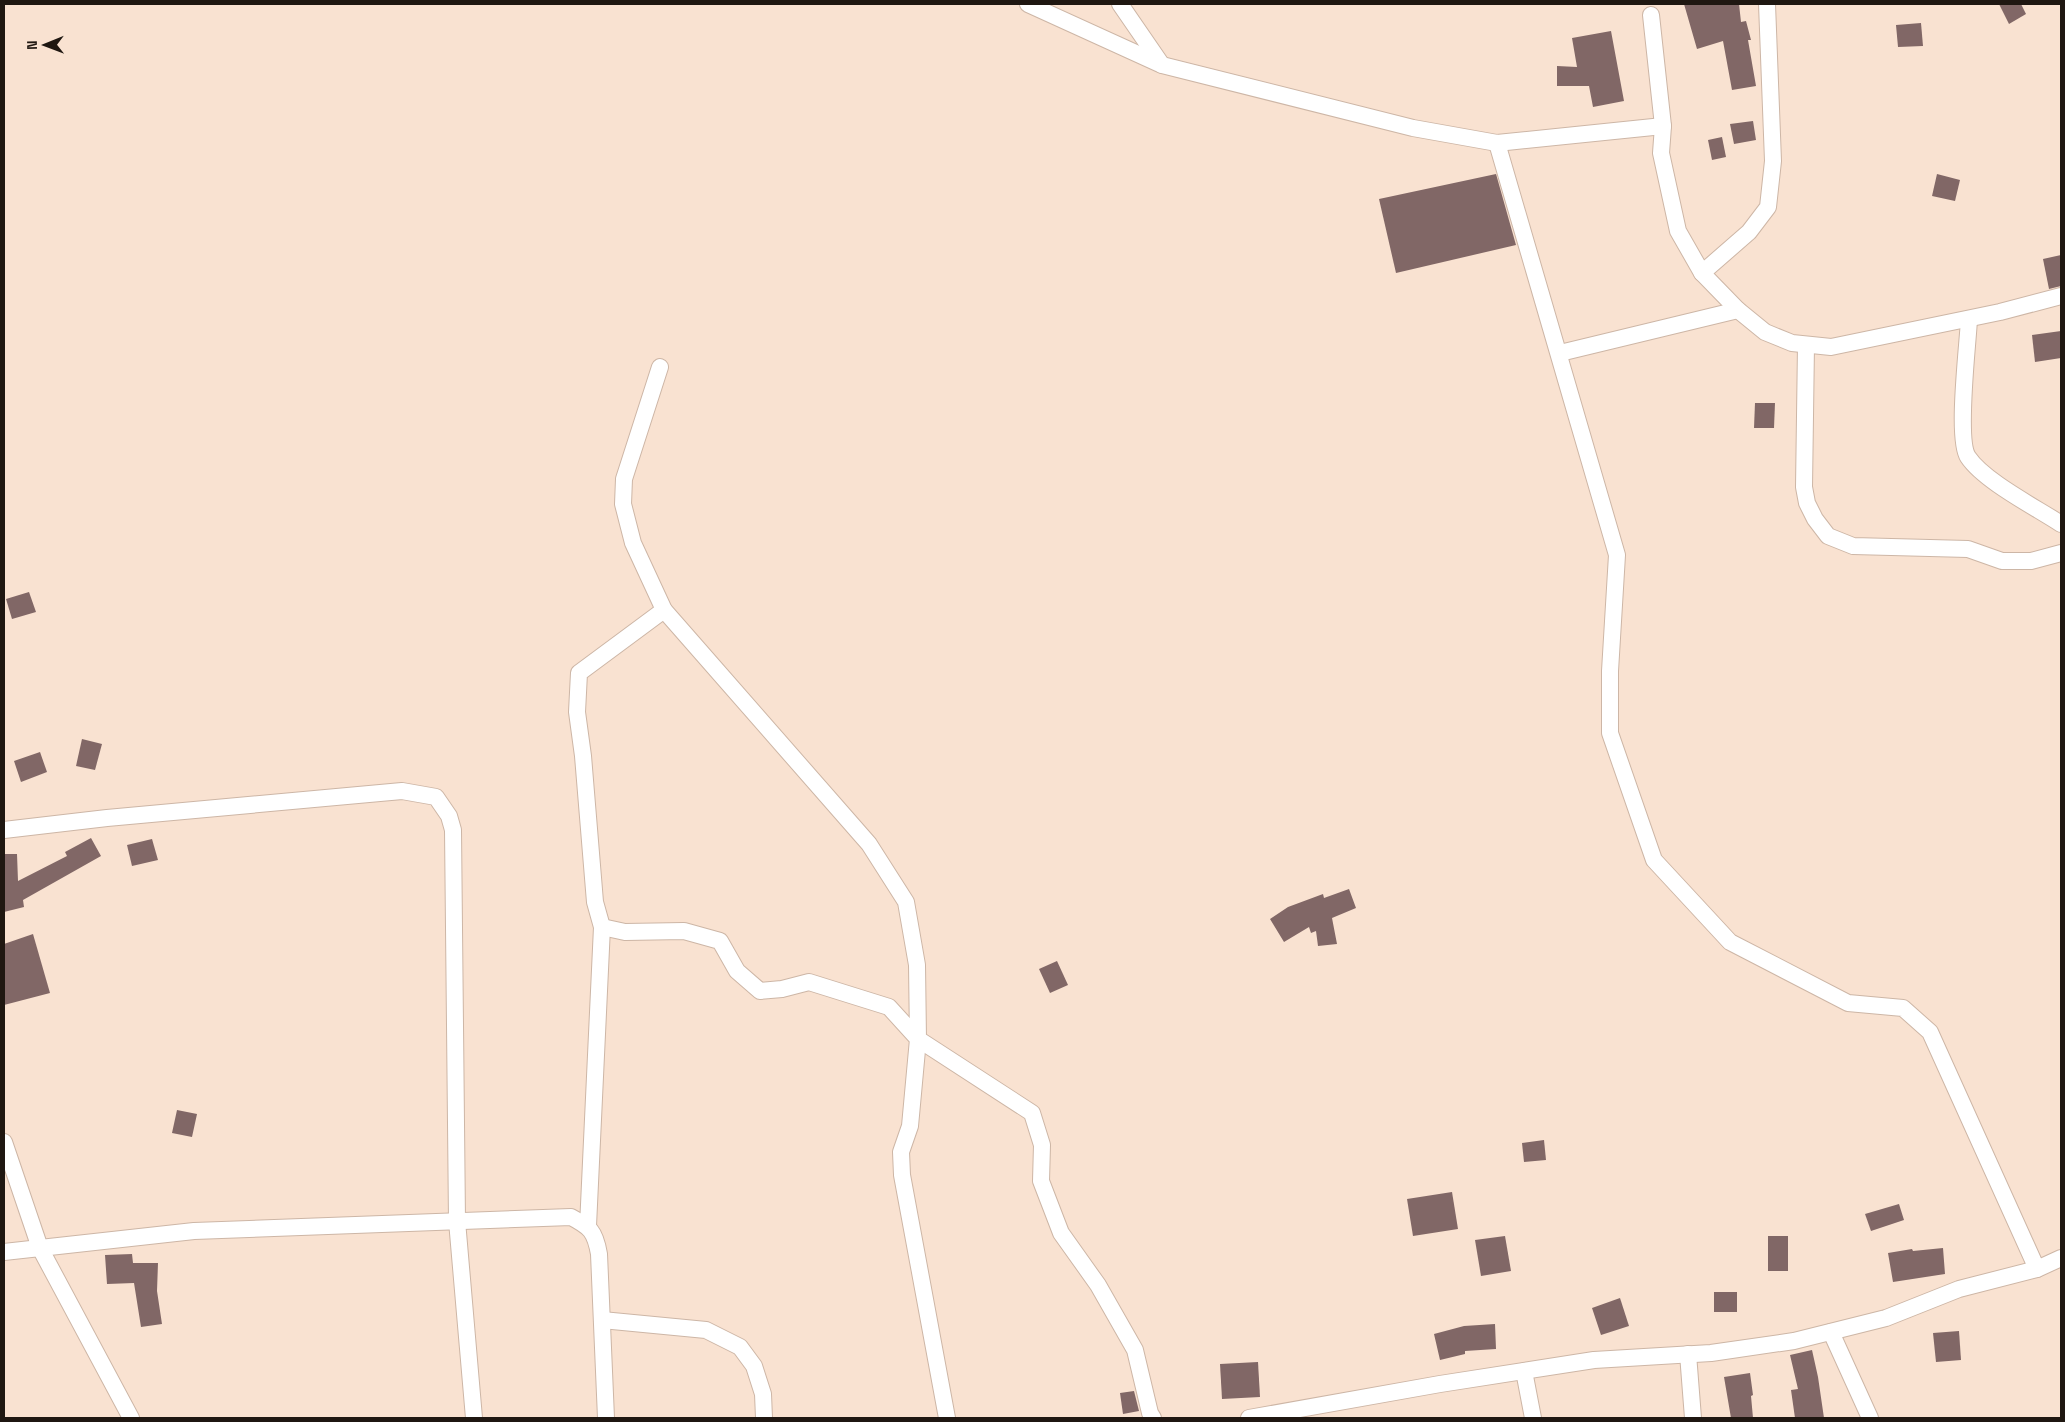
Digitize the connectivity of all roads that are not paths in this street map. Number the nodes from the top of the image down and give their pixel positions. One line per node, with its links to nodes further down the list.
1 (1028, 4): 5 (street)
2 (1120, 4): 5 (street)
3 (1767, 4): 8 (street)
4 (1651, 15): 6 (street)
5 (1162, 65): 7 (street)
6 (1663, 126): 7 (street); 8 (street)
7 (1497, 143): 13 (street)
8 (1702, 273): 10 (street)
9 (2061, 296): 11 (street)
10 (1738, 310): 12 (street); 13 (street)
11 (1970, 319): 12 (street); 15 (street)
12 (1806, 344): 16 (street)
13 (1560, 353): 27 (street)
14 (660, 368): 17 (street)
15 (2061, 524)
16 (2061, 553)
17 (664, 610): 19 (street); 20 (street)
18 (4, 830): 22 (street)
19 (602, 927): 20 (street); 23 (street)
20 (918, 1039): 36 (street); 37 (street)
21 (4, 1142): 24 (street)
22 (458, 1221): 23 (street); 24 (street); 33 (street)
23 (588, 1226): 28 (street)
24 (40, 1248): 25 (street); 32 (street)
25 (4, 1252)
26 (2061, 1258): 27 (street)
27 (2037, 1269): 29 (street)
28 (602, 1320): 34 (street); 35 (street)
29 (1831, 1332): 30 (street); 41 (street)
30 (1688, 1354): 31 (street); 40 (street)
31 (1524, 1371): 38 (street); 39 (street)
32 (131, 1418)
33 (474, 1418)
34 (606, 1418)
35 (764, 1418)
36 (947, 1418)
37 (1153, 1418)
38 (1249, 1418)
39 (1533, 1418)
40 (1694, 1418)
41 (1870, 1418)

